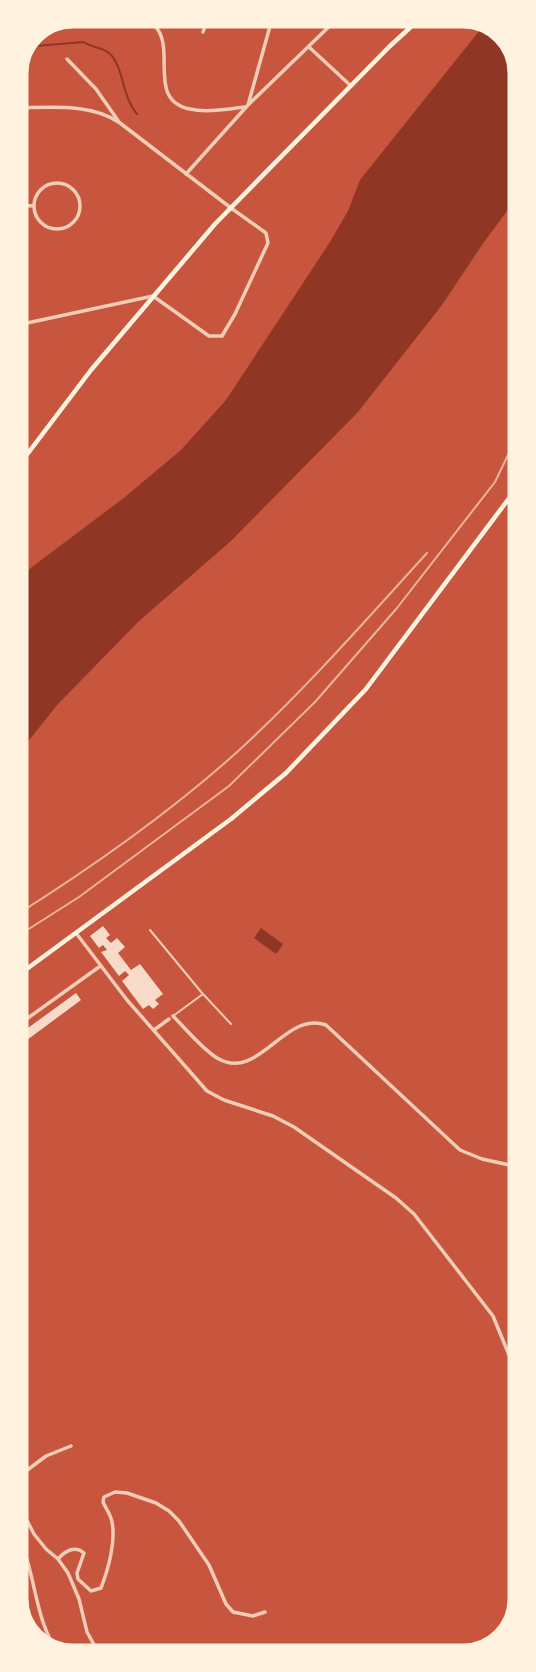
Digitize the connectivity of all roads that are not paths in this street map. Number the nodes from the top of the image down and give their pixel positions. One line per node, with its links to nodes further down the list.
1 (153, 24): 10 (street)
2 (206, 24): 6 (street)
3 (270, 25): 10 (street)
4 (332, 25): 7 (street)
5 (414, 25): 9 (main road)
6 (203, 32)
7 (309, 47): 9 (street); 10 (street)
8 (67, 60): 12 (street)
9 (350, 88): 16 (main road)
10 (247, 106): 13 (street)
11 (25, 108): 12 (street)
12 (120, 123): 13 (street)
13 (186, 174): 16 (street)
14 (25, 206): 15 (street)
15 (34, 206): 15 (street)
16 (231, 208): 17 (main road); 17 (street)
17 (153, 296): 18 (street); 19 (main road)
18 (25, 323)
19 (25, 456)
20 (512, 494): 22 (main road)
21 (150, 930): 25 (lane)
22 (76, 933): 23 (street); 24 (main road)
23 (100, 967): 27 (street); 29 (street)
24 (25, 970)
25 (202, 994): 26 (lane); 28 (lane)
26 (171, 1018): 29 (street); 30 (street)
27 (25, 1020)
28 (231, 1024)
29 (154, 1030): 31 (street)
30 (512, 1166)
31 (512, 1362)
32 (71, 1446): 33 (street)
33 (25, 1472)
34 (25, 1516): 36 (street)
35 (25, 1549): 38 (street)
36 (58, 1559): 37 (street); 39 (street)
37 (265, 1612)
38 (52, 1642)
39 (95, 1647)

